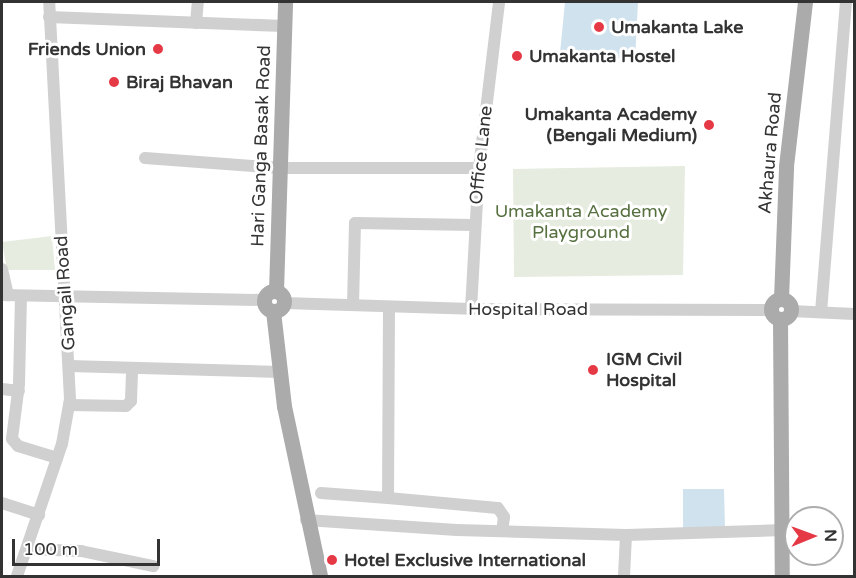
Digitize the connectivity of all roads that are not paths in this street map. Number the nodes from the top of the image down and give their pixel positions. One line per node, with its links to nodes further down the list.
1 (49, 2): 7 (street, Gangail Road)
2 (198, 2): 8 (street)
3 (285, 2): 9 (main road, Hari Ganga Basak Road)
4 (499, 2): 12 (street, Office Lane)
5 (846, 2): 22 (street)
6 (805, 4): 21 (main road, Akhaura Road)
7 (49, 17): 8 (street); 16 (street, Gangail Road)
8 (196, 23): 9 (street)
9 (284, 26): 11 (main road, Hari Ganga Basak Road)
10 (145, 158): 11 (street)
11 (281, 168): 12 (street); 17 (main road, Hari Ganga Basak Road)
12 (479, 168): 13 (street, Office Lane)
13 (474, 225): 18 (street); 20 (street, Office Lane)
14 (2, 269): 15 (street)
15 (10, 295): 16 (street, Hospital Road); 28 (street)
16 (64, 297): 17 (street, Hospital Road); 24 (street, Gangail Road)
17 (274, 301): 18 (street, Hospital Road); 26 (main road, Hari Ganga Basak Road)
18 (353, 306): 19 (street, Hospital Road)
19 (389, 307): 20 (street, Hospital Road); 32 (street)
20 (471, 309): 21 (street, Hospital Road)
21 (781, 310): 22 (street, Hospital Road); 36 (main road, Akhaura Road)
22 (821, 312): 23 (street, Hospital Road)
23 (855, 314)
24 (69, 366): 25 (street); 29 (street, Gangail Road)
25 (132, 370): 26 (street); 29 (street)
26 (280, 372): 35 (main road, Hari Ganga Basak Road)
27 (2, 389): 28 (street)
28 (19, 392): 30 (street)
29 (69, 405): 30 (street, Gangail Road)
30 (57, 458): 34 (street, Gangail Road)
31 (321, 493): 32 (street)
32 (388, 498): 37 (street)
33 (2, 503): 34 (street)
34 (39, 515): 39 (street, Gangail Road)
35 (306, 520): 37 (street); 42 (main road, Hari Ganga Basak Road)
36 (782, 530): 38 (street); 44 (main road, Akhaura Road)
37 (502, 531): 38 (street)
38 (626, 535): 43 (street)
39 (27, 549): 40 (street); 41 (street, Gangail Road)
40 (153, 566)
41 (17, 576)
42 (320, 576)
43 (624, 576)
44 (782, 576)

